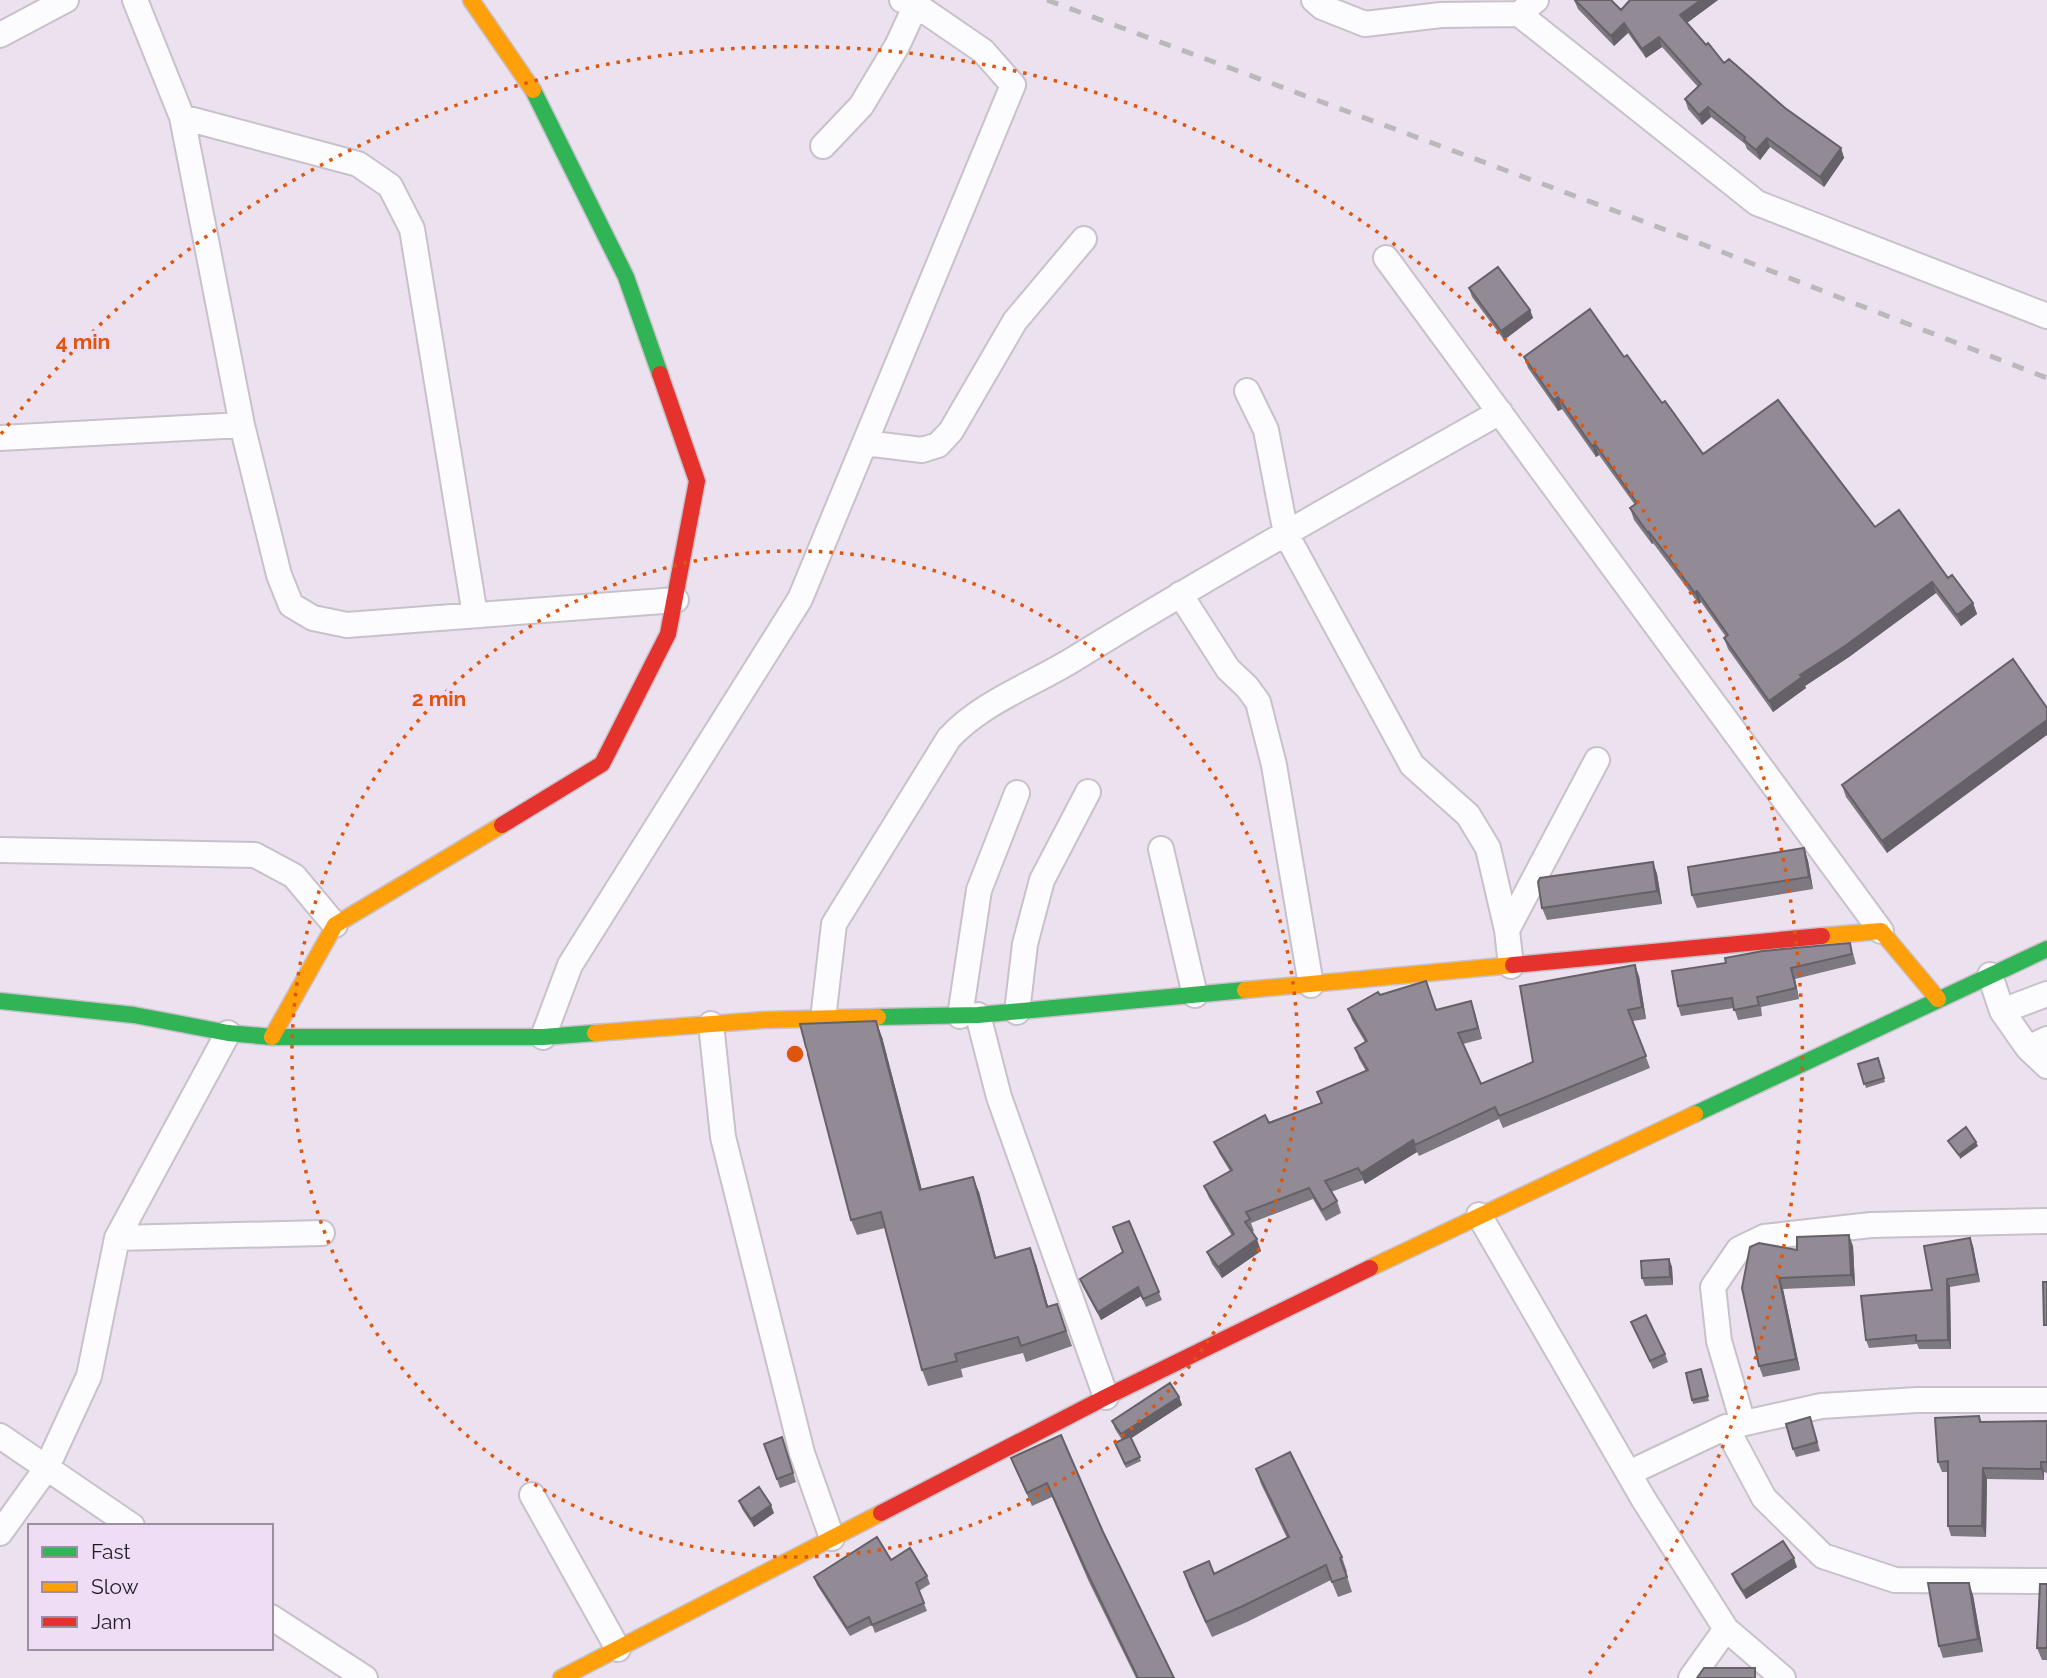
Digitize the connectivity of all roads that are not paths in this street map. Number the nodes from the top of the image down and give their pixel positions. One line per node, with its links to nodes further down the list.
1 (66, 0): 7 (street)
2 (135, 0): 8 (street)
3 (471, 0): 20 (street)
4 (1314, 0): 6 (street)
5 (909, 2): 9 (street); 17 (street)
6 (1527, 7): 12 (street)
7 (0, 35)
8 (182, 117): 15 (street); 21 (street)
9 (823, 146)
10 (1084, 239): 17 (street)
11 (1387, 258): 14 (street)
12 (2047, 316)
13 (1247, 391): 18 (street)
14 (1500, 412): 18 (street); 29 (street)
15 (242, 425): 16 (street); 21 (street)
16 (0, 438)
17 (865, 443): 45 (street)
18 (1286, 534): 19 (street); 28 (street)
19 (1180, 594): 33 (street); 41 (street)
20 (676, 600): 21 (street); 27 (street)
21 (475, 615)
22 (1597, 760): 28 (street)
23 (1087, 792): 38 (street)
24 (1017, 793): 40 (street)
25 (1161, 849): 35 (street)
26 (0, 850): 27 (street)
27 (335, 925): 44 (street)
28 (1507, 930): 31 (street)
29 (1881, 931): 31 (street); 36 (street)
30 (2047, 949): 32 (street)
31 (1511, 966): 33 (street)
32 (1990, 975): 36 (street); 39 (street)
33 (1311, 985): 35 (street)
34 (2047, 994): 39 (street)
35 (1195, 995): 38 (street)
36 (1938, 999): 48 (street)
37 (0, 1001): 43 (street)
38 (1017, 1012): 40 (street)
39 (2003, 1012): 46 (street)
40 (969, 1015): 41 (street); 52 (street)
41 (823, 1019): 42 (street)
42 (711, 1024): 45 (street); 61 (street)
43 (228, 1033): 44 (street); 51 (street)
44 (272, 1037): 45 (street)
45 (543, 1037)
46 (2038, 1043): 47 (street)
47 (2047, 1066)
48 (1479, 1215): 52 (street); 57 (street)
49 (2047, 1221): 54 (street)
50 (322, 1233): 51 (street)
51 (117, 1238): 56 (street)
52 (1106, 1397): 61 (street)
53 (2047, 1400): 54 (street)
54 (1735, 1425): 57 (street); 62 (street)
55 (0, 1436): 56 (street)
56 (46, 1469): 59 (street); 60 (street)
57 (1629, 1473): 64 (street)
58 (532, 1495): 65 (street)
59 (129, 1524)
60 (0, 1533)
61 (832, 1538): 65 (street)
62 (2047, 1581)
63 (273, 1618): 66 (street)
64 (1726, 1629): 68 (street); 69 (street)
65 (618, 1648): 67 (street)
66 (365, 1678)
67 (561, 1678)
68 (1691, 1678)
69 (1783, 1678)

